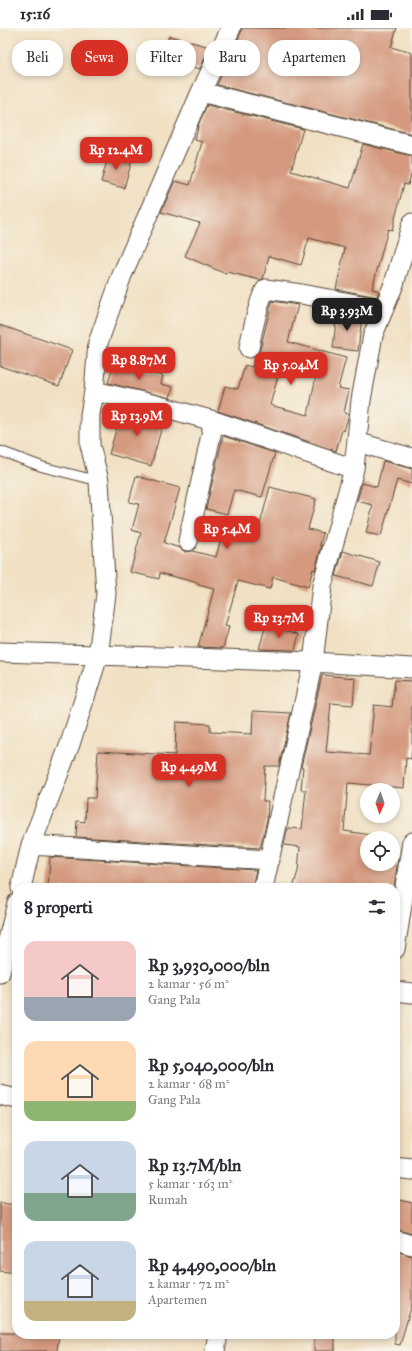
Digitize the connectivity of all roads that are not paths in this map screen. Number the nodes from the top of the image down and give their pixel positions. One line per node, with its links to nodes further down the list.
1 (231, 28): 2 (street)
2 (201, 92): 3 (street); 7 (street)
3 (412, 145)
4 (412, 223): 5 (street)
5 (384, 310): 6 (street); 9 (street)
6 (249, 348)
7 (94, 391): 8 (street); 13 (street)
8 (214, 421): 12 (street); 14 (street)
9 (357, 442): 11 (street); 12 (street)
10 (0, 452): 13 (lane)
11 (412, 458)
12 (354, 469): 17 (street)
13 (99, 481): 16 (street)
14 (188, 541)
15 (0, 652): 16 (street)
16 (98, 656): 17 (street); 20 (street)
17 (313, 662): 18 (street); 21 (street)
18 (412, 668)
19 (412, 842): 24 (street)
20 (31, 845): 21 (street); 22 (street)
21 (270, 860): 23 (street)
22 (22, 883)
23 (264, 883)
24 (400, 918)
25 (12, 924): 26 (street)
26 (0, 973)
27 (400, 992): 28 (street)
28 (412, 994)
29 (0, 1095): 30 (street)
30 (12, 1098)
31 (400, 1169): 32 (street)
32 (412, 1170)
33 (400, 1241): 34 (street)
34 (412, 1245)
35 (217, 1339): 36 (street)
36 (215, 1351)

